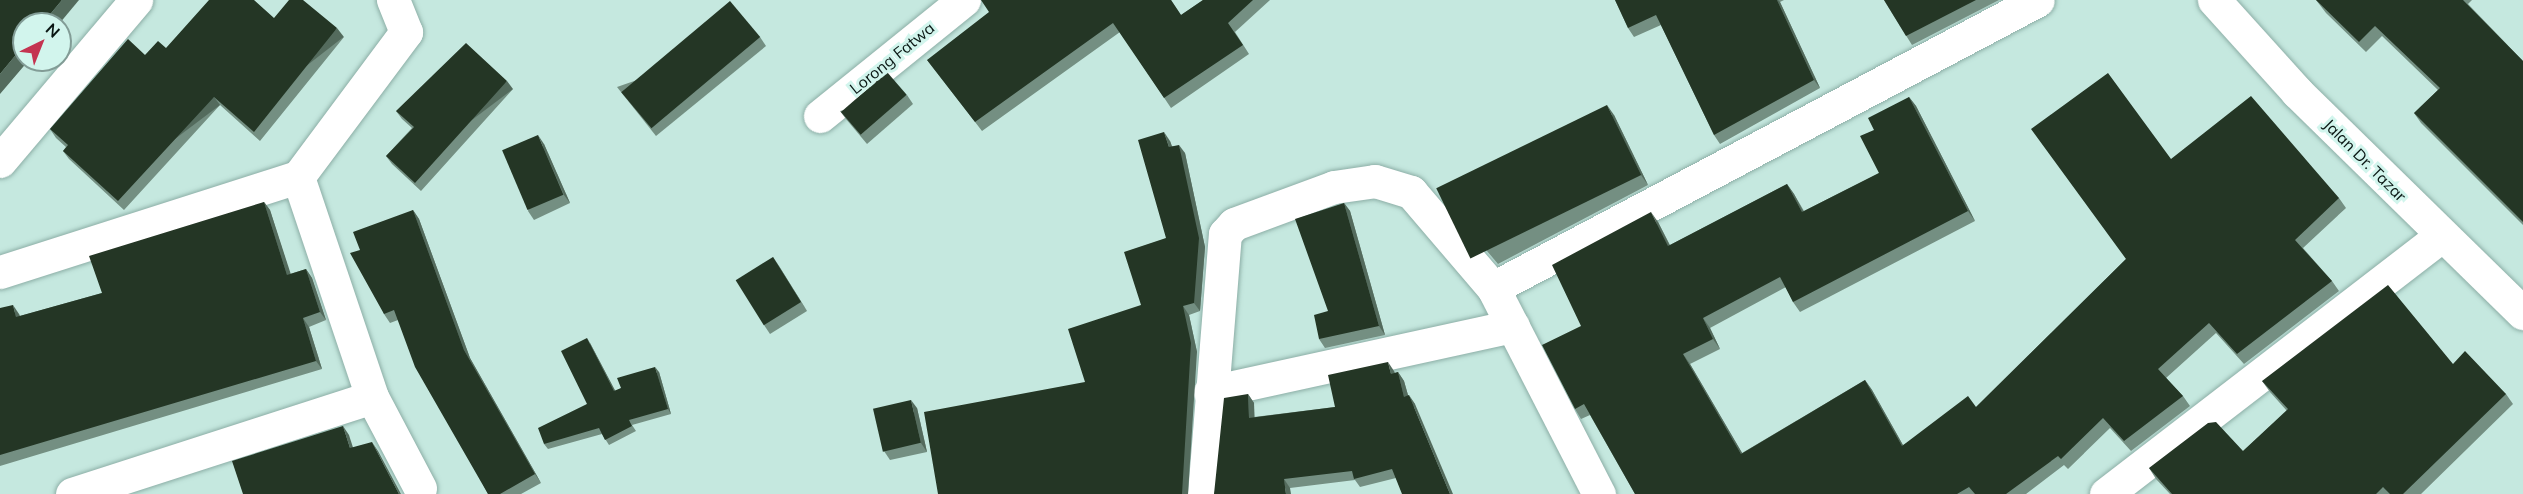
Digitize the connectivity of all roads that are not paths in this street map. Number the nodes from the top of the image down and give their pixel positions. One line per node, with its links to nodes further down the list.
1 (136, 0): 7 (street)
2 (393, 0): 8 (street)
3 (964, 0): 6 (street, Lorong Fatwa)
4 (2038, 0): 11 (street)
5 (2214, 0): 9 (street, Jalan Dr. Tazar)
6 (820, 116)
7 (0, 161)
8 (298, 177): 10 (street); 15 (street)
9 (2441, 236): 12 (street, Jalan Dr. Tazar); 20 (street)
10 (0, 272)
11 (1493, 288): 13 (street); 14 (street)
12 (2523, 313)
13 (1513, 326): 14 (street); 19 (street)
14 (1210, 392): 18 (street)
15 (372, 397): 16 (street); 17 (street)
16 (420, 488)
17 (72, 494)
18 (1204, 494)
19 (1599, 494)
20 (2106, 494)

